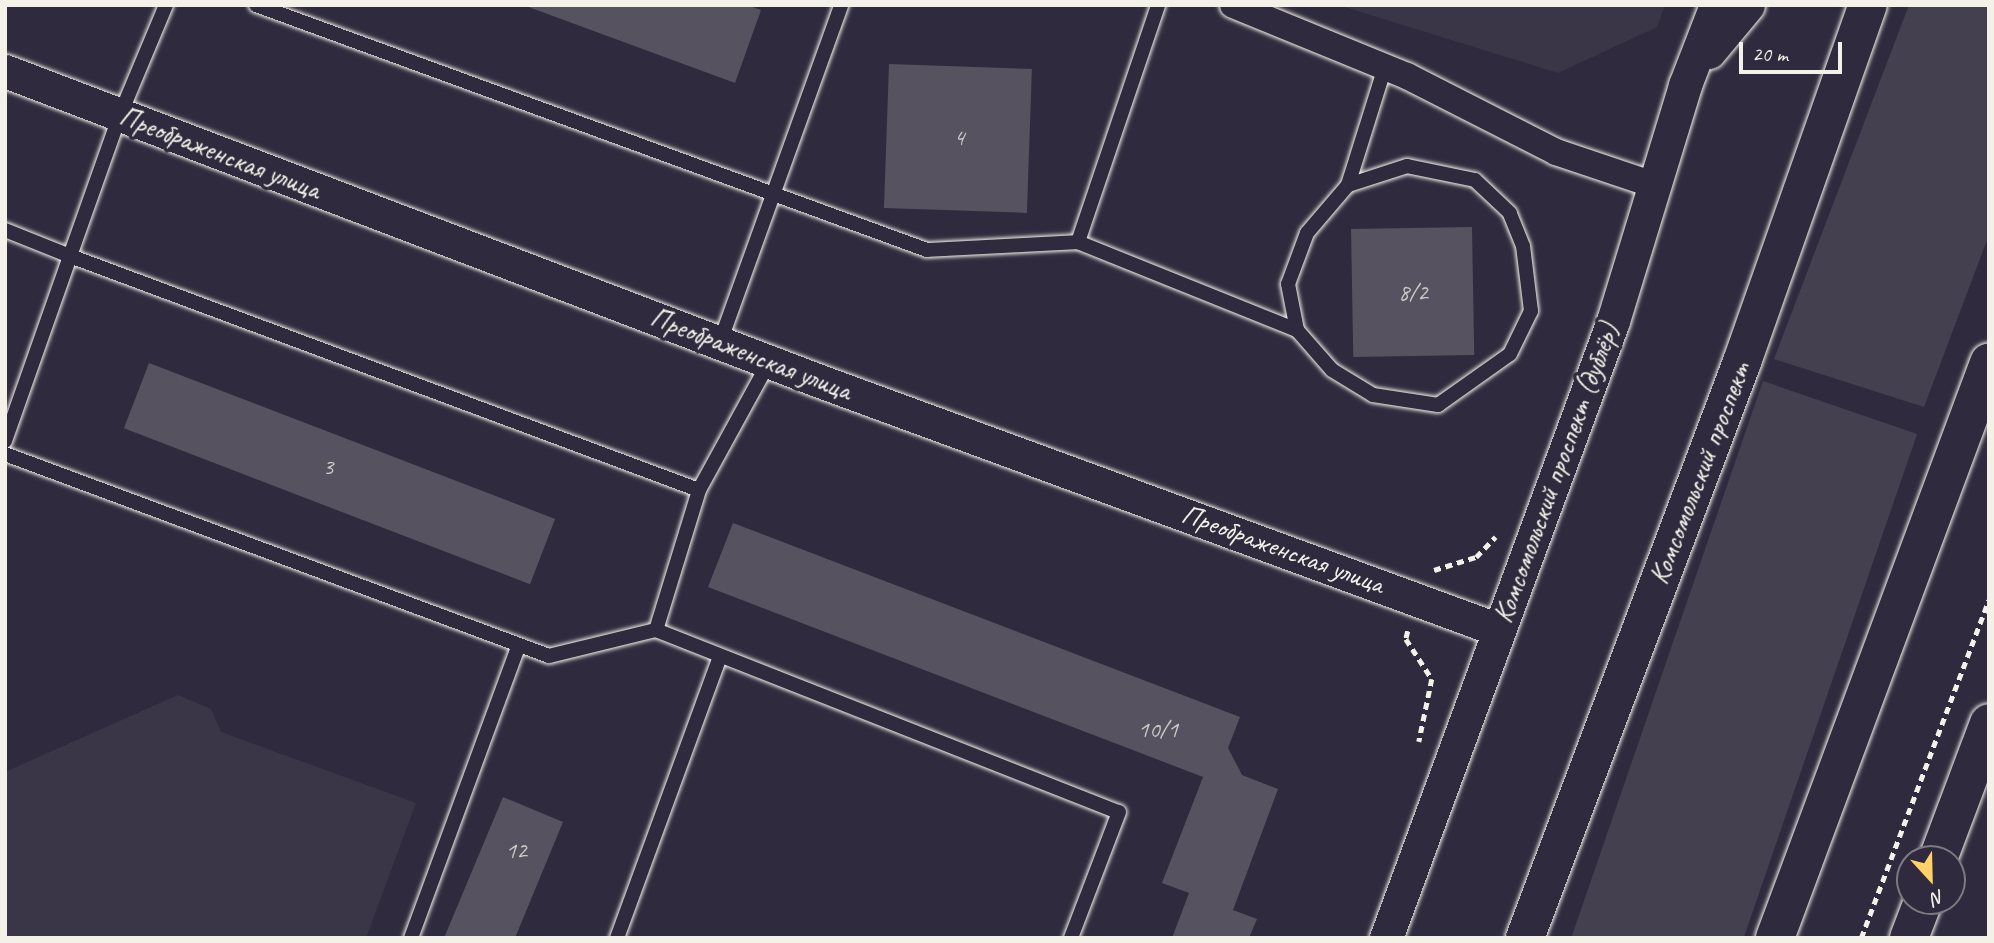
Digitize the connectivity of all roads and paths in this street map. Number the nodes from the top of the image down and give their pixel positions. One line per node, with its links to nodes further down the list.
1 (166, 5): 12 (lane)
2 (256, 5): 15 (lane)
3 (841, 5): 15 (lane)
4 (1158, 5): 17 (lane)
5 (1233, 5): 9 (street)
6 (1717, 5): 11 (street, Комсомольский проспект (дублёр))
7 (1748, 5): 11 (street)
8 (1868, 5): 41 (main road, Комсомольский проспект)
9 (1385, 67): 13 (lane); 14 (street)
10 (5, 71): 12 (street, Преображенская улица)
11 (1685, 85): 14 (street, Комсомольский проспект (дублёр))
12 (120, 115): 18 (lane); 20 (street, Преображенская улица)
13 (1348, 185): 19 (lane); 19 (lane)
14 (1654, 185): 30 (street, Комсомольский проспект (дублёр))
15 (773, 197): 17 (lane); 20 (lane)
16 (5, 230): 18 (lane)
17 (1078, 242): 19 (lane)
18 (70, 257): 23 (lane); 25 (lane)
19 (1297, 330)
20 (720, 342): 21 (street, Преображенская улица)
21 (769, 362): 25 (lane); 27 (street, Преображенская улица)
22 (1989, 363): 42 (main road)
23 (5, 441)
24 (5, 454): 31 (lane)
25 (699, 490): 29 (lane)
26 (1501, 531): 27 (path)
27 (1418, 598): 30 (street, Преображенская улица); 34 (path)
28 (1989, 600): 43 (path)
29 (656, 630): 31 (lane); 32 (lane)
30 (1499, 631): 40 (street, Комсомольский проспект (дублёр))
31 (519, 645): 37 (lane)
32 (720, 656): 38 (lane); 39 (lane)
33 (1989, 723): 35 (main road)
34 (1418, 747)
35 (1943, 845)
36 (1918, 915): 44 (main road)
37 (411, 938)
38 (617, 938)
39 (1071, 938)
40 (1386, 938)
41 (1525, 938)
42 (1775, 938)
43 (1861, 938)
44 (1909, 938)

